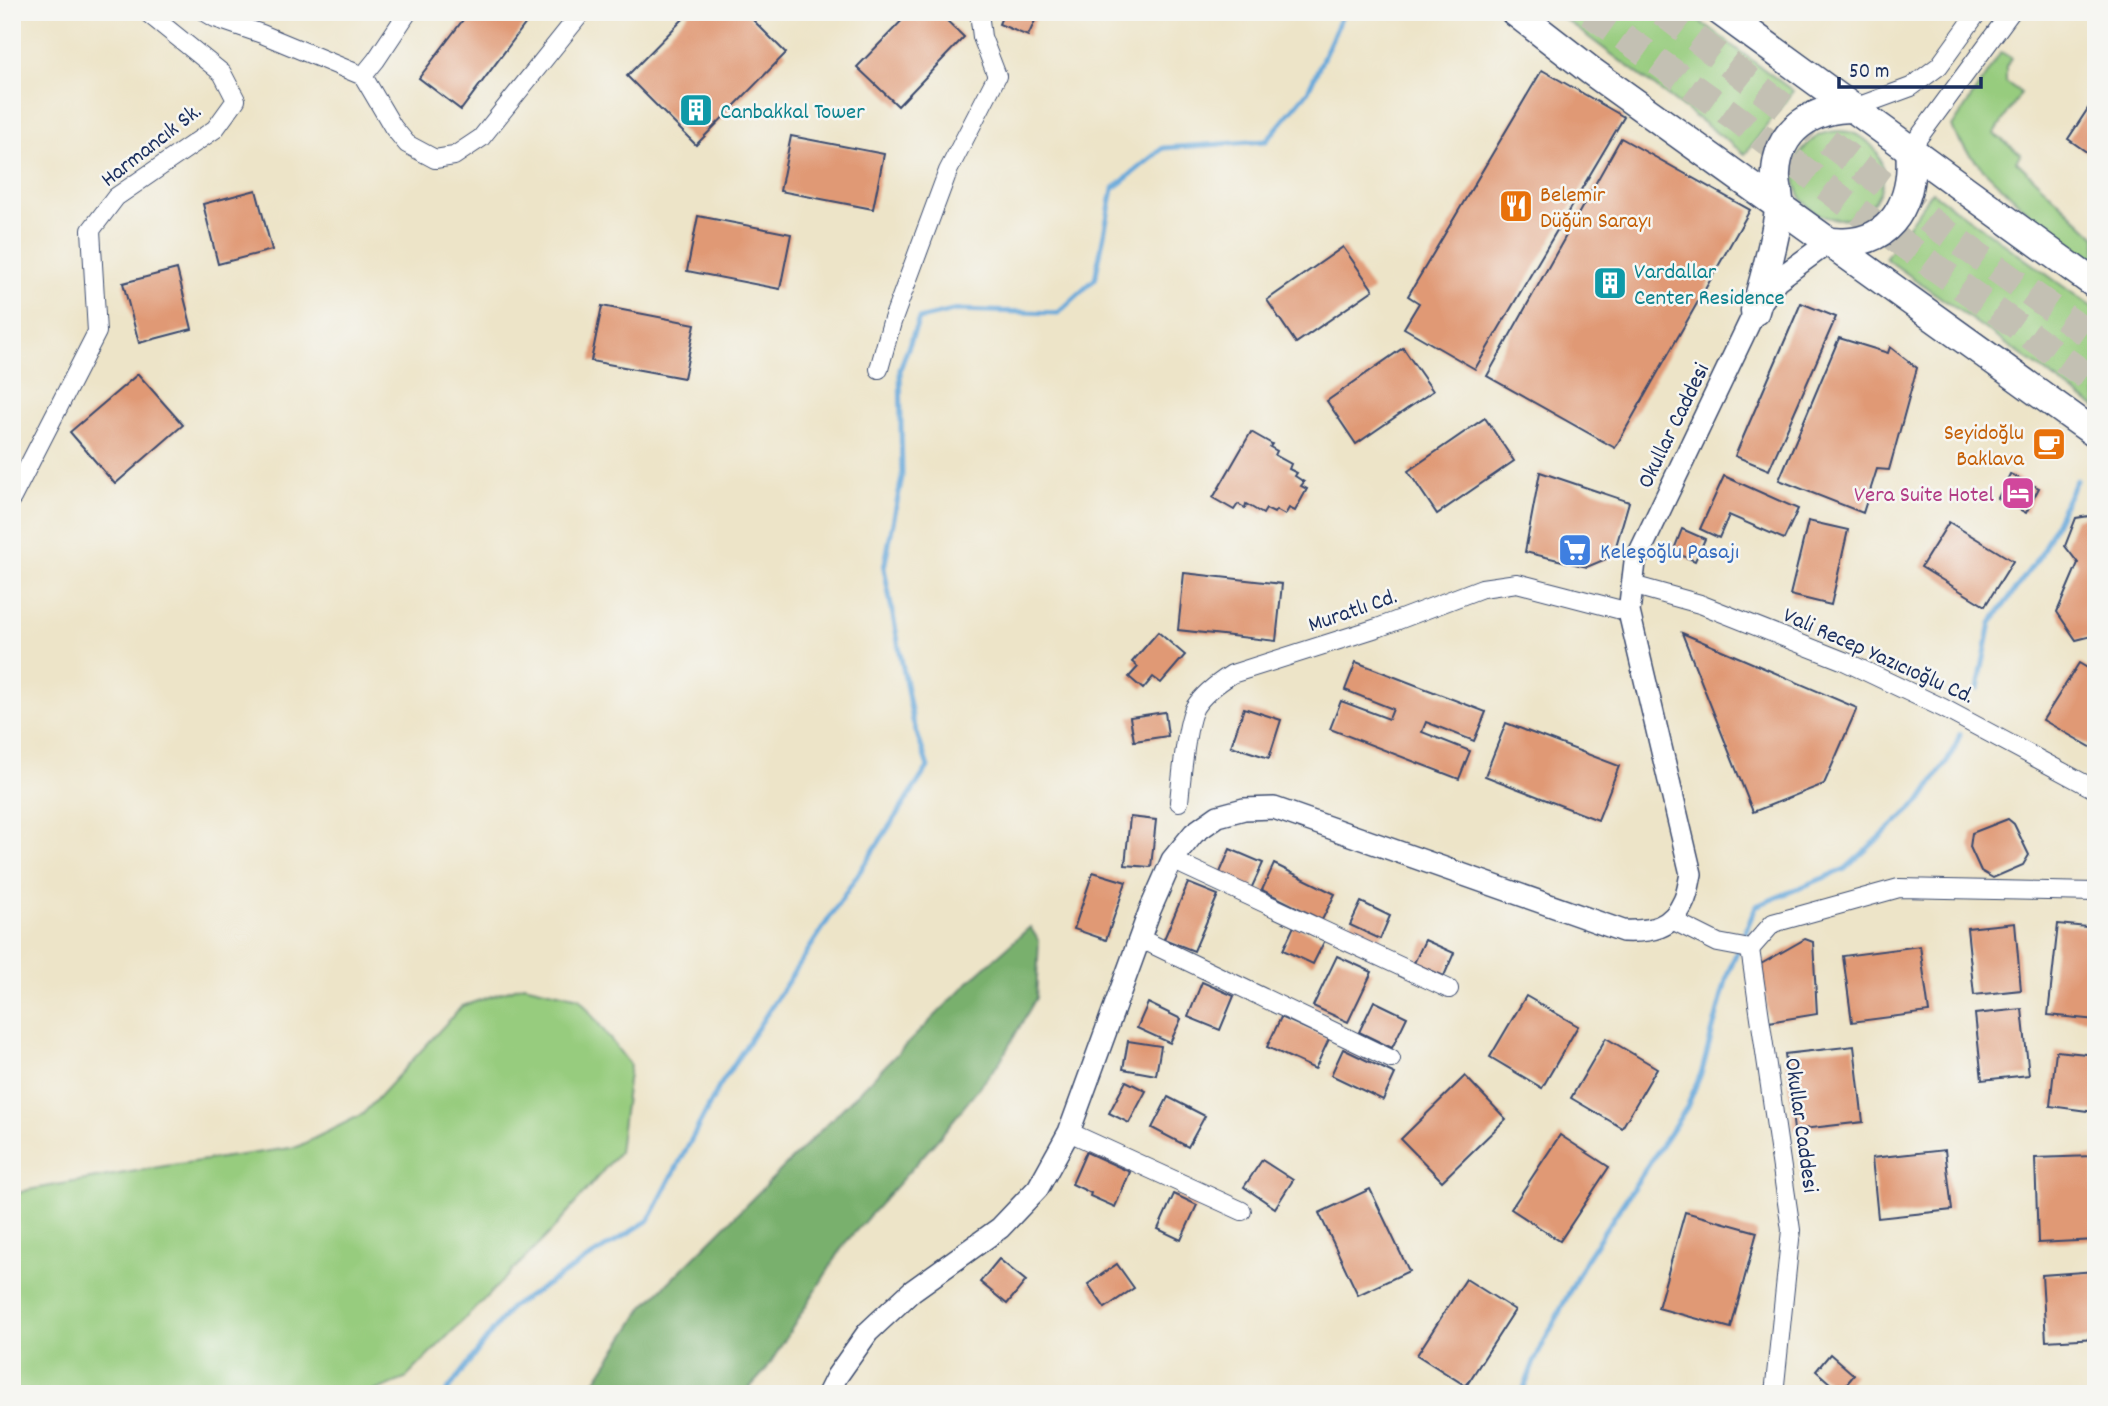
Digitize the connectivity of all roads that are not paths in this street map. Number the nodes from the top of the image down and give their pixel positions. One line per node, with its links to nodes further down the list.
1 (205, 12): 10 (street)
2 (408, 12): 10 (street)
3 (582, 12): 10 (street)
4 (979, 12): 17 (street)
5 (1514, 12): 13 (highway)
6 (1721, 12): 11 (highway)
7 (1978, 12): 11 (street)
8 (2011, 12): 12 (street)
9 (149, 13): 19 (street, Harmancık Sk.)
10 (363, 76)
11 (1854, 108): 12 (highway); 13 (highway)
12 (1910, 149): 14 (highway); 15 (highway)
13 (1780, 206): 14 (highway); 16 (highway)
14 (1829, 242): 16 (street, Okullar Caddesi); 18 (highway)
15 (2096, 285)
16 (1755, 311): 20 (street, Okullar Caddesi)
17 (879, 369)
18 (2096, 434)
19 (12, 498)
20 (1632, 585): 21 (street, Okullar Caddesi); 22 (street, Vali Recep Yazıcıoğlu Cd.)
21 (1629, 612): 23 (street, Muratlı Cd.); 26 (street, Okullar Caddesi)
22 (2096, 790)
23 (1179, 802)
24 (1172, 859): 26 (street); 27 (street); 29 (street)
25 (2096, 892): 28 (street)
26 (1672, 920): 28 (street)
27 (1139, 938): 30 (street); 31 (street)
28 (1750, 949): 34 (street, Okullar Caddesi)
29 (1449, 989)
30 (1391, 1059)
31 (1069, 1132): 32 (street); 33 (street)
32 (1242, 1211)
33 (828, 1394)
34 (1774, 1394)

